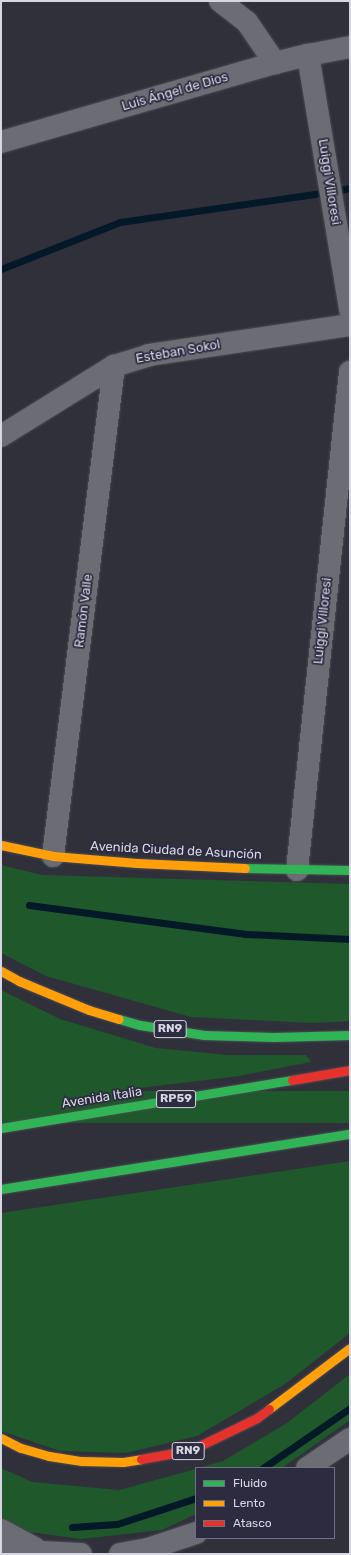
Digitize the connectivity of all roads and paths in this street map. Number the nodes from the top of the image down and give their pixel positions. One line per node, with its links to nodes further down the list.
1 (220, 1): 4 (street)
2 (350, 47): 3 (street, Luis Ángel de Dios)
3 (308, 55): 4 (street, Luis Ángel de Dios); 6 (street, Luiggi Villoresi)
4 (275, 63): 5 (street, Luis Ángel de Dios)
5 (1, 142)
6 (350, 310)
7 (350, 325): 8 (street, Esteban Sokol)
8 (114, 366): 10 (street, Esteban Sokol); 12 (street, Ramón Valle)
9 (350, 372): 13 (street, Luiggi Villoresi)
10 (1, 436)
11 (1, 845): 12 (main road, Avenida Ciudad de Asunción)
12 (53, 856): 13 (main road, Avenida Ciudad de Asunción)
13 (297, 870): 14 (main road, Avenida Ciudad de Asunción)
14 (350, 870)
15 (1, 971): 16 (main road, RN9)
16 (350, 1035)
17 (350, 1070): 18 (main road, Avenida Italia / RP59)
18 (1, 1128)
19 (350, 1134): 20 (main road)
20 (1, 1189)
21 (350, 1348): 22 (main road, RN9)
22 (1, 1438)
23 (350, 1439): 24 (street)
24 (308, 1467)
25 (1, 1530): 28 (street)
26 (195, 1533): 30 (street)
27 (1, 1550): 28 (street)
28 (41, 1551): 29 (street)
29 (81, 1554)
30 (120, 1554)

